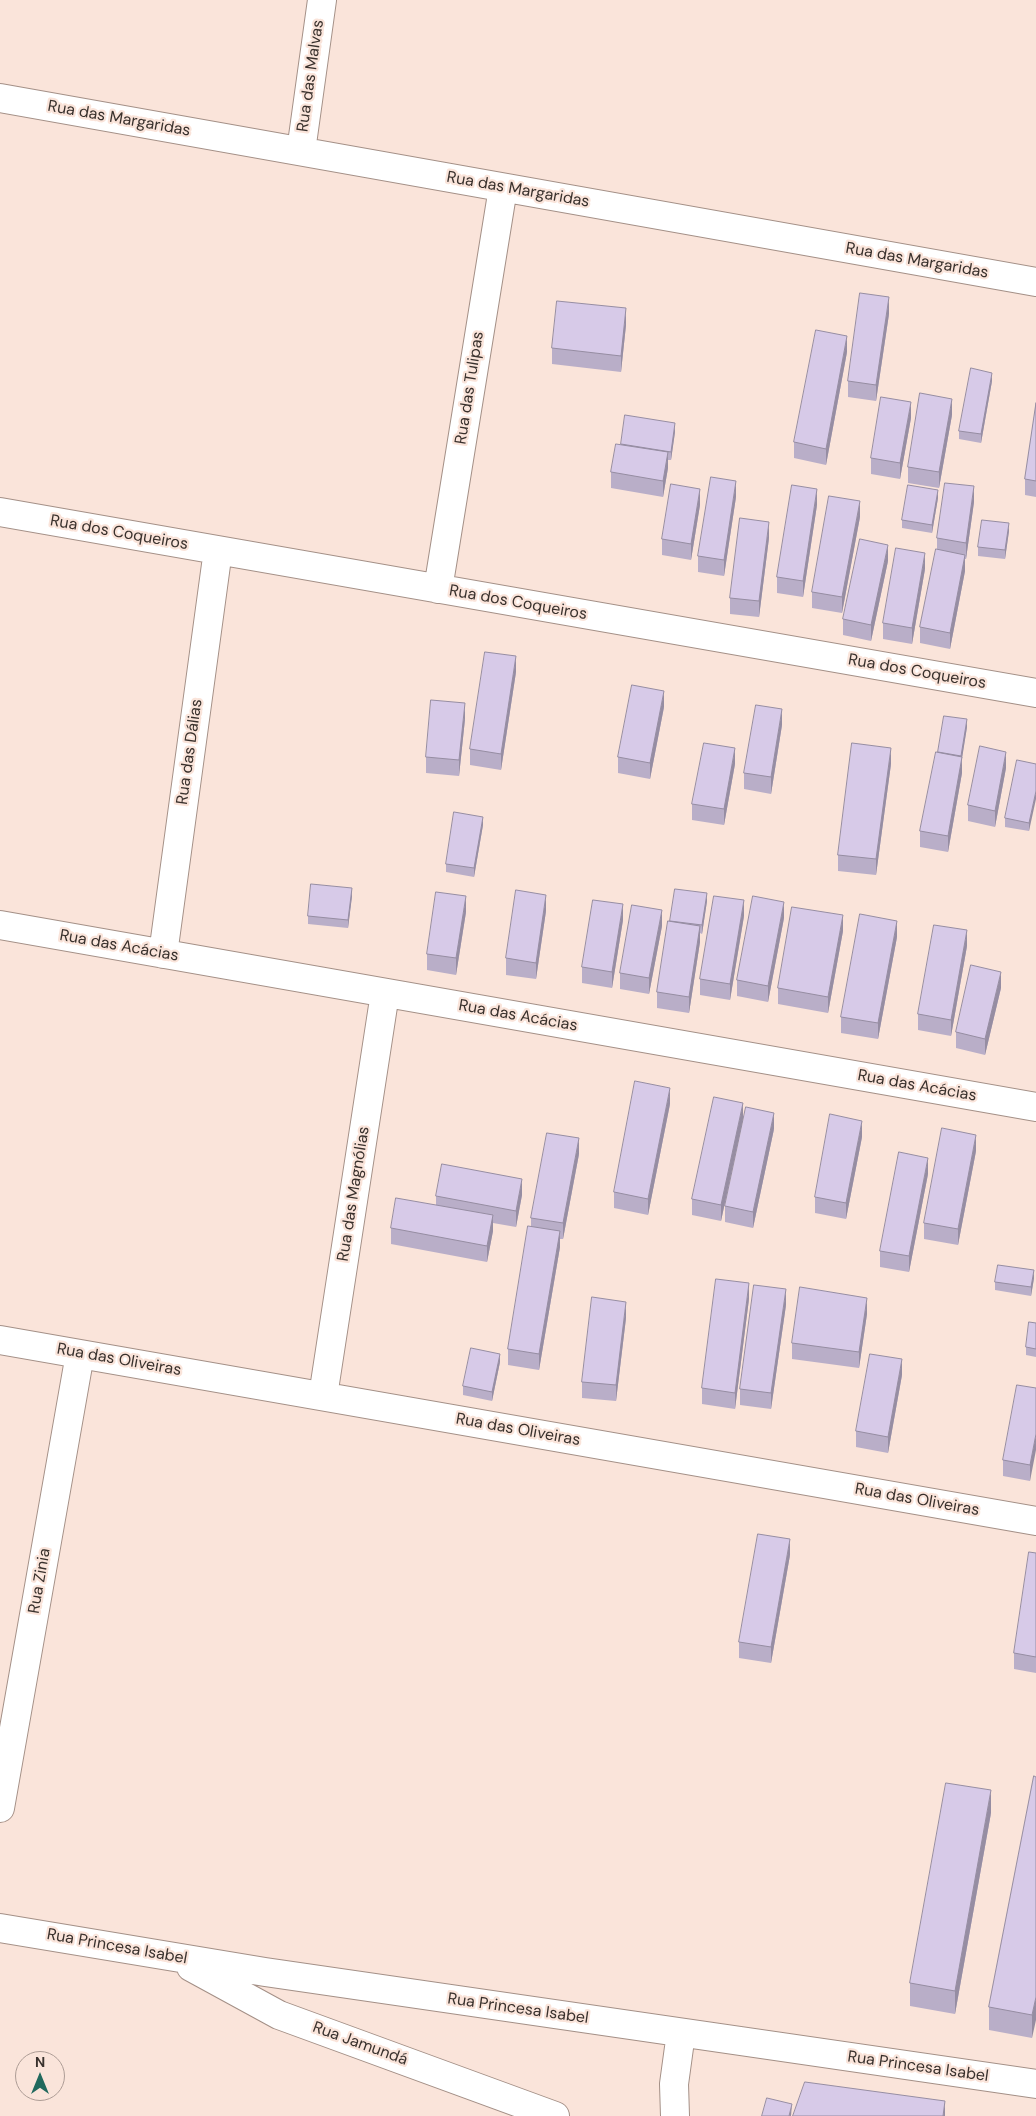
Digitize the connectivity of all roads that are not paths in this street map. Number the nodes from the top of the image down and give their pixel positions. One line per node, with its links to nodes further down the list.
1 (322, 0): 3 (street, Rua das Malvas)
2 (0, 98): 3 (street, Rua das Margaridas)
3 (301, 152): 4 (street, Rua das Margaridas)
4 (503, 188): 5 (street, Rua das Margaridas); 8 (street, Rua das Tulipas)
5 (1036, 282)
6 (0, 512): 7 (street, Rua dos Coqueiros)
7 (218, 550): 8 (street, Rua dos Coqueiros); 11 (street, Rua das Dálias)
8 (438, 589): 9 (street, Rua dos Coqueiros)
9 (1036, 693)
10 (0, 925): 11 (street, Rua das Acácias)
11 (163, 954): 12 (street, Rua das Acácias)
12 (385, 993): 13 (street, Rua das Acácias); 16 (street, Rua das Magnólias)
13 (1036, 1107)
14 (0, 1340): 15 (street, Rua das Oliveiras)
15 (80, 1354): 16 (street, Rua das Oliveiras); 18 (street, Rua Zinia)
16 (322, 1396): 17 (street, Rua das Oliveiras)
17 (1036, 1521)
18 (0, 1808)
19 (0, 1928): 20 (street, Rua Princesa Isabel)
20 (172, 1957): 21 (street, Rua Princesa Isabel); 23 (street, Rua Jamundá)
21 (681, 2033): 22 (street, Rua Princesa Isabel); 24 (street)
22 (1036, 2084)
23 (555, 2116)
24 (674, 2116)

